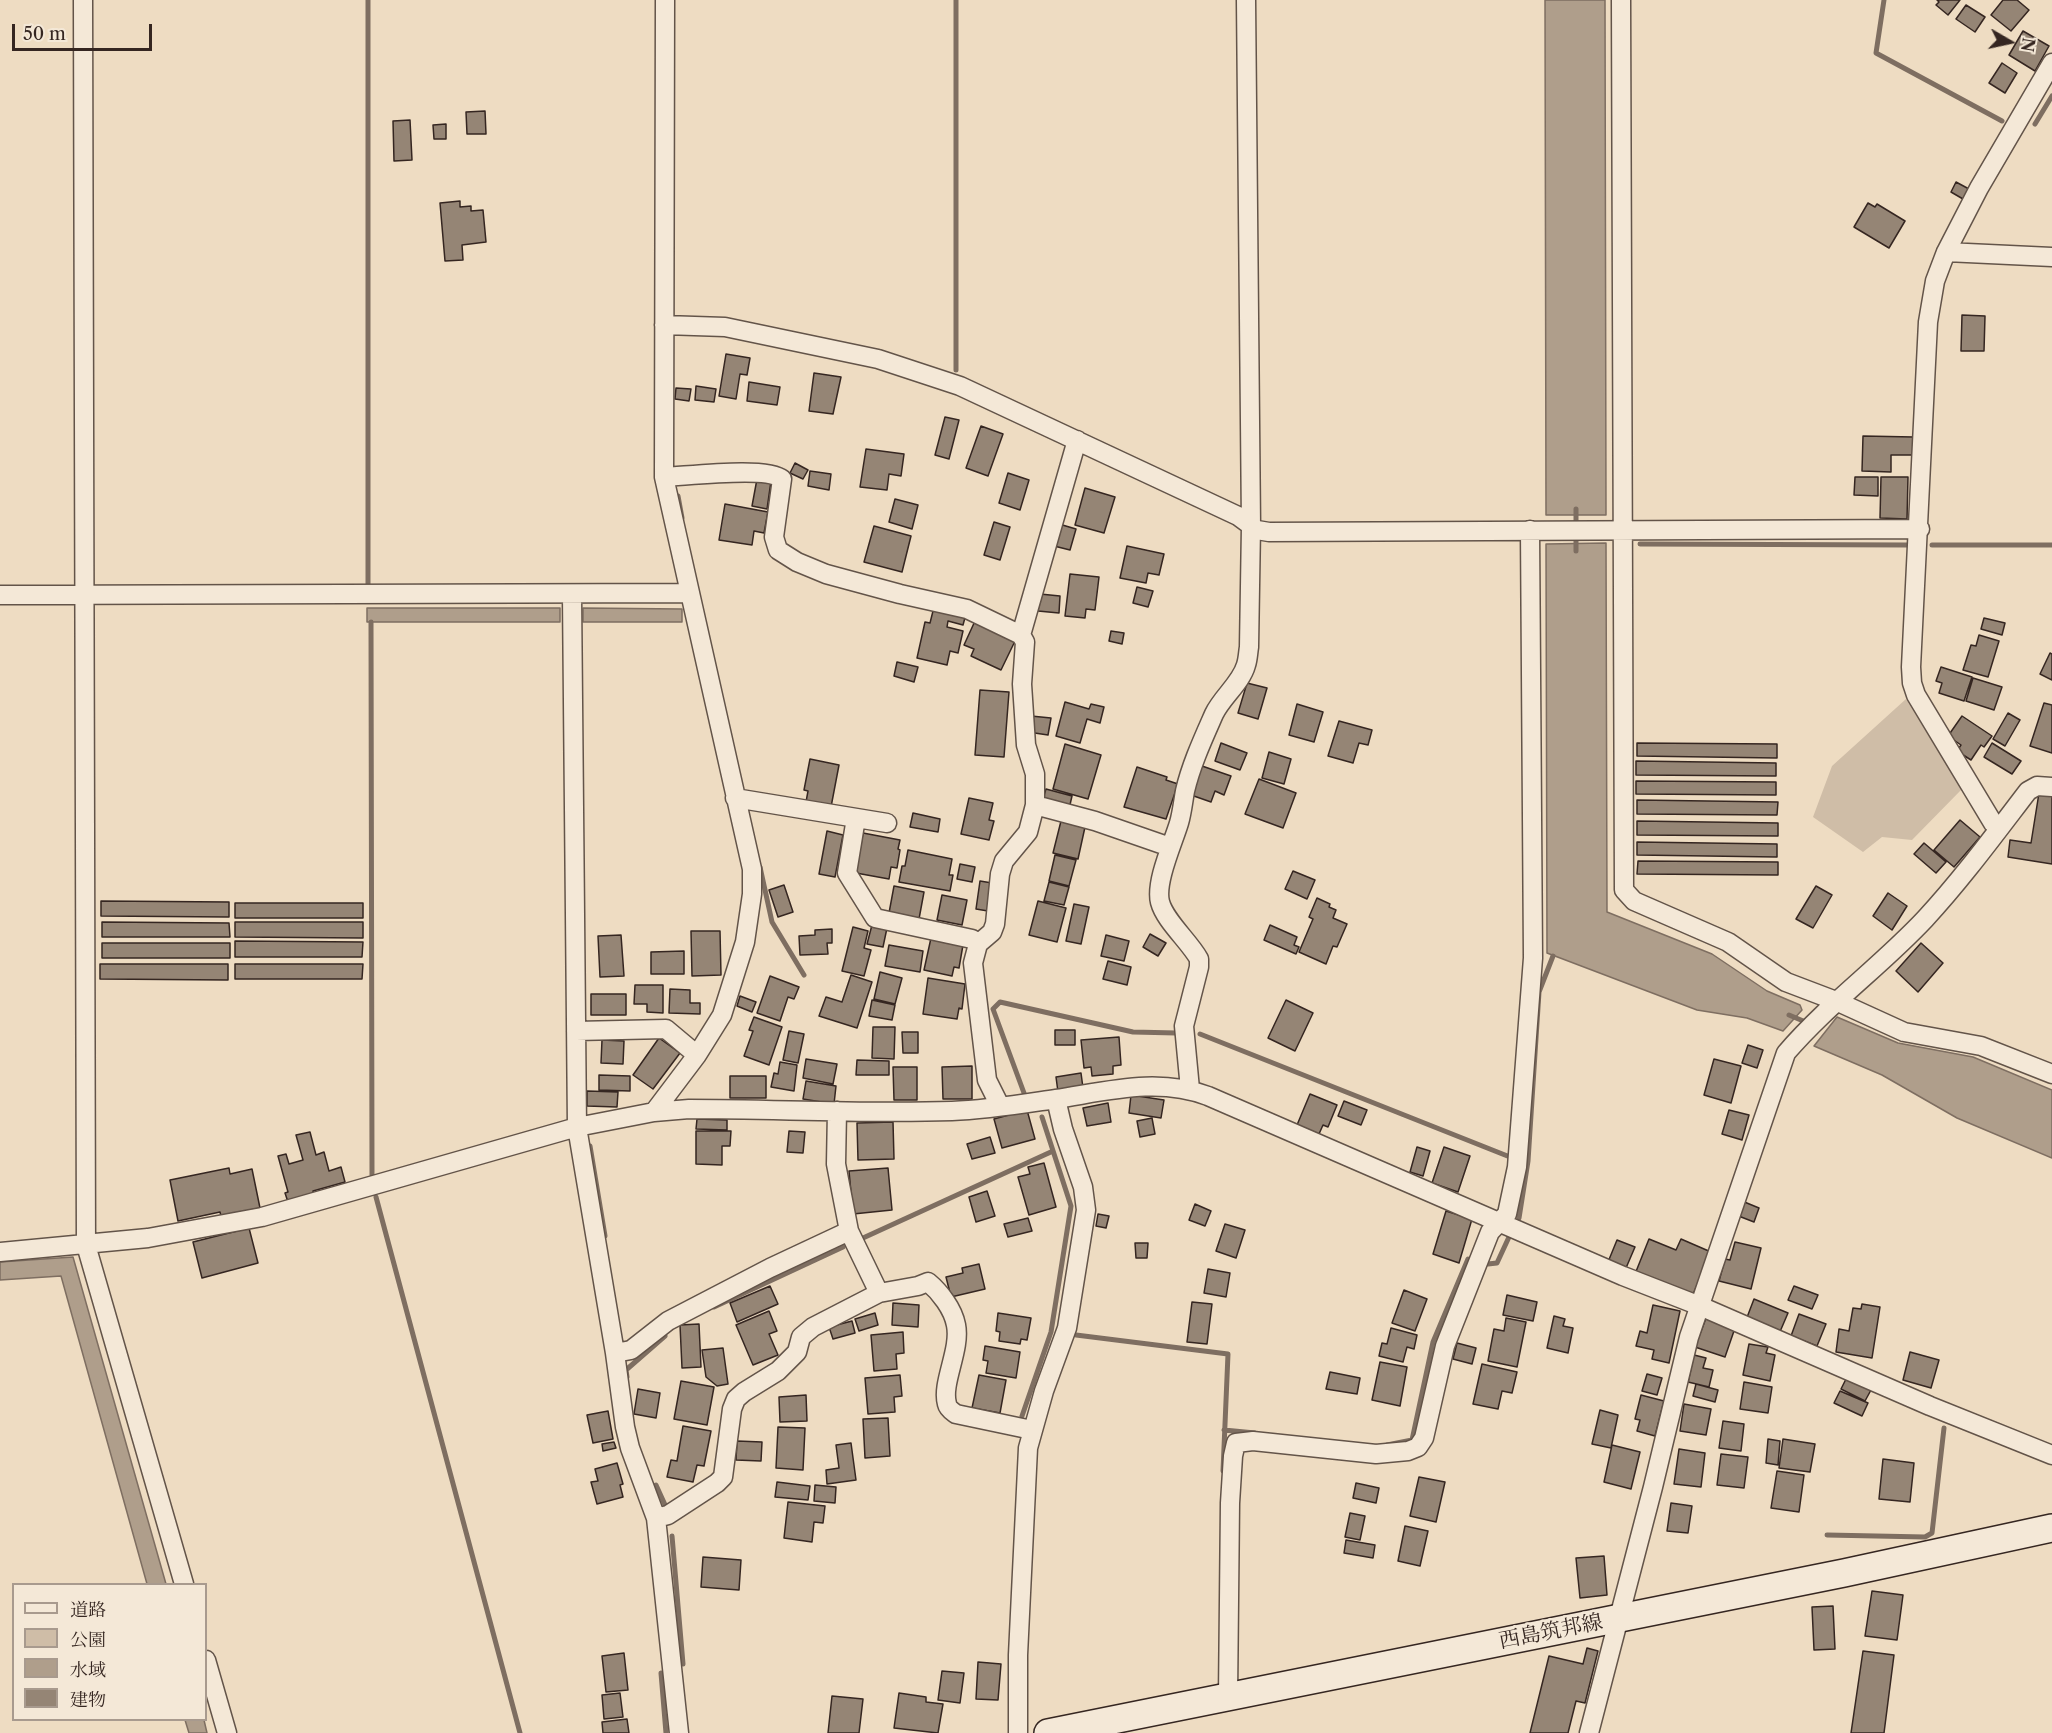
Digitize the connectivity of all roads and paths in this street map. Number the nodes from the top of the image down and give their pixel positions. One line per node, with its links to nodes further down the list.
1 (83, 0): 16 (street)
2 (665, 0): 8 (street)
3 (1246, 0): 11 (street)
4 (1621, 0): 14 (street)
5 (2052, 63): 6 (street)
6 (1946, 252): 7 (street); 12 (street)
7 (2052, 257)
8 (664, 325): 9 (street); 10 (street)
9 (1077, 440): 11 (street); 19 (street)
10 (664, 477): 15 (street); 19 (street)
11 (1251, 526): 13 (street); 26 (street)
12 (1920, 529): 14 (street); 25 (street)
13 (1530, 530): 14 (street); 38 (street)
14 (1623, 530): 28 (street)
15 (689, 593): 18 (street); 21 (street)
16 (84, 594): 17 (street); 18 (street); 40 (street)
17 (0, 595)
18 (572, 595): 29 (street)
19 (1021, 636): 22 (street)
20 (2052, 787): 25 (street)
21 (735, 798): 23 (street); 30 (street)
22 (1035, 805): 26 (street); 27 (street)
23 (856, 818): 24 (street); 27 (street)
24 (887, 823)
25 (1999, 829): 28 (street)
26 (1170, 847): 32 (street)
27 (978, 944): 34 (street)
28 (1836, 1001): 31 (street); 43 (street)
29 (576, 1031): 30 (street); 37 (street)
30 (697, 1055): 36 (street)
31 (2052, 1074)
32 (1190, 1089): 33 (street); 38 (street)
33 (1056, 1099): 34 (street); 45 (street)
34 (1000, 1106): 35 (street)
35 (837, 1111): 36 (street); 39 (street)
36 (654, 1112): 37 (street)
37 (577, 1127): 40 (street); 44 (street)
38 (1500, 1222): 43 (street); 52 (street)
39 (849, 1231): 42 (street); 44 (street)
40 (86, 1245): 41 (street); 49 (street)
41 (0, 1252)
42 (879, 1293): 45 (street); 47 (street)
43 (1700, 1306): 46 (street); 50 (street)
44 (615, 1353): 47 (street)
45 (1032, 1430): 55 (street)
46 (2052, 1455)
47 (656, 1518): 54 (street)
48 (2052, 1528): 50 (main road, 西島筑邦線)
49 (184, 1583)
50 (1618, 1618): 52 (main road, 西島筑邦線); 57 (street)
51 (207, 1664): 53 (street)
52 (1228, 1697): 56 (main road, 西島筑邦線)
53 (226, 1733)
54 (679, 1733)
55 (1018, 1733)
56 (1048, 1733)
57 (1589, 1733)

